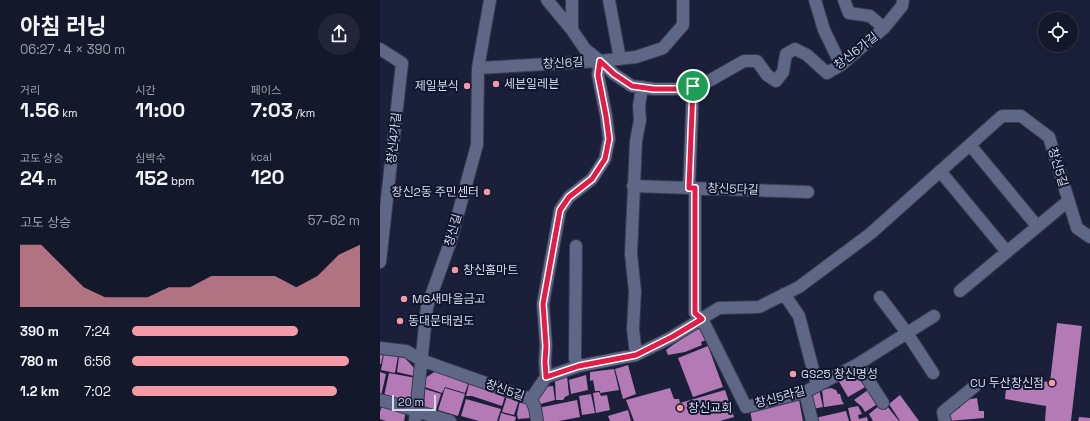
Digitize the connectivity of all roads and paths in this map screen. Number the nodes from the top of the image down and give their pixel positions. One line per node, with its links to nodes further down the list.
1 (490, 0): 15 (street, 창신길)
2 (547, 0): 10 (street)
3 (572, 0): 10 (street)
4 (609, 0): 12 (street)
5 (683, 0): 12 (street, 창신6길)
6 (815, 0): 14 (street)
7 (844, 0): 9 (street)
8 (903, 0): 9 (street, 창신6가길)
9 (884, 28): 14 (street, 창신6가길)
10 (572, 30): 13 (street)
11 (380, 49): 20 (street, 창신4가길)
12 (620, 59): 13 (street, 창신6길)
13 (600, 61): 15 (street, 창신6길); 17 (street, 창신6가길); 42 (street)
14 (841, 65): 16 (street, 창신6가길)
15 (478, 68): 38 (street, 창신길)
16 (693, 86): 17 (street, 창신6가길); 22 (street)
17 (642, 87): 21 (street)
18 (970, 145): 19 (street, 창신5길); 24 (street, 창신5길); 25 (street)
19 (940, 171): 28 (street); 31 (street, 창신5길)
20 (385, 176): 29 (street, 창신4가길)
21 (633, 186): 22 (street, 창신5다길); 37 (street)
22 (692, 188): 23 (street, 창신5다길); 34 (street)
23 (808, 192)
24 (1068, 201): 25 (street); 26 (street, 창신5길)
25 (1037, 226): 28 (street)
26 (1090, 237)
27 (576, 246): 40 (street)
28 (1007, 252): 30 (street)
29 (380, 262)
30 (960, 291)
31 (784, 294): 34 (street, 창신5길); 43 (street)
32 (880, 297): 35 (street)
33 (934, 316): 35 (street, 창신5라길)
34 (702, 319): 37 (street, 창신5길); 45 (street, 창신5라길)
35 (907, 332): 39 (street, 창신5라길); 41 (street)
36 (380, 348): 38 (street, 창신5길)
37 (636, 355): 40 (street, 창신5길)
38 (421, 360): 46 (street, 창신5길); 49 (street, 창신길)
39 (858, 364): 43 (street, 창신5라길); 48 (street)
40 (579, 366): 42 (street, 창신5길)
41 (933, 373)
42 (546, 377): 46 (street, 창신5길)
43 (818, 385): 45 (street, 창신5라길)
44 (975, 386): 53 (street)
45 (805, 392): 52 (street)
46 (530, 399): 51 (street)
47 (380, 400): 49 (street)
48 (883, 403)
49 (416, 416): 50 (street)
50 (450, 421)
51 (537, 421)
52 (812, 421)
53 (945, 421)

